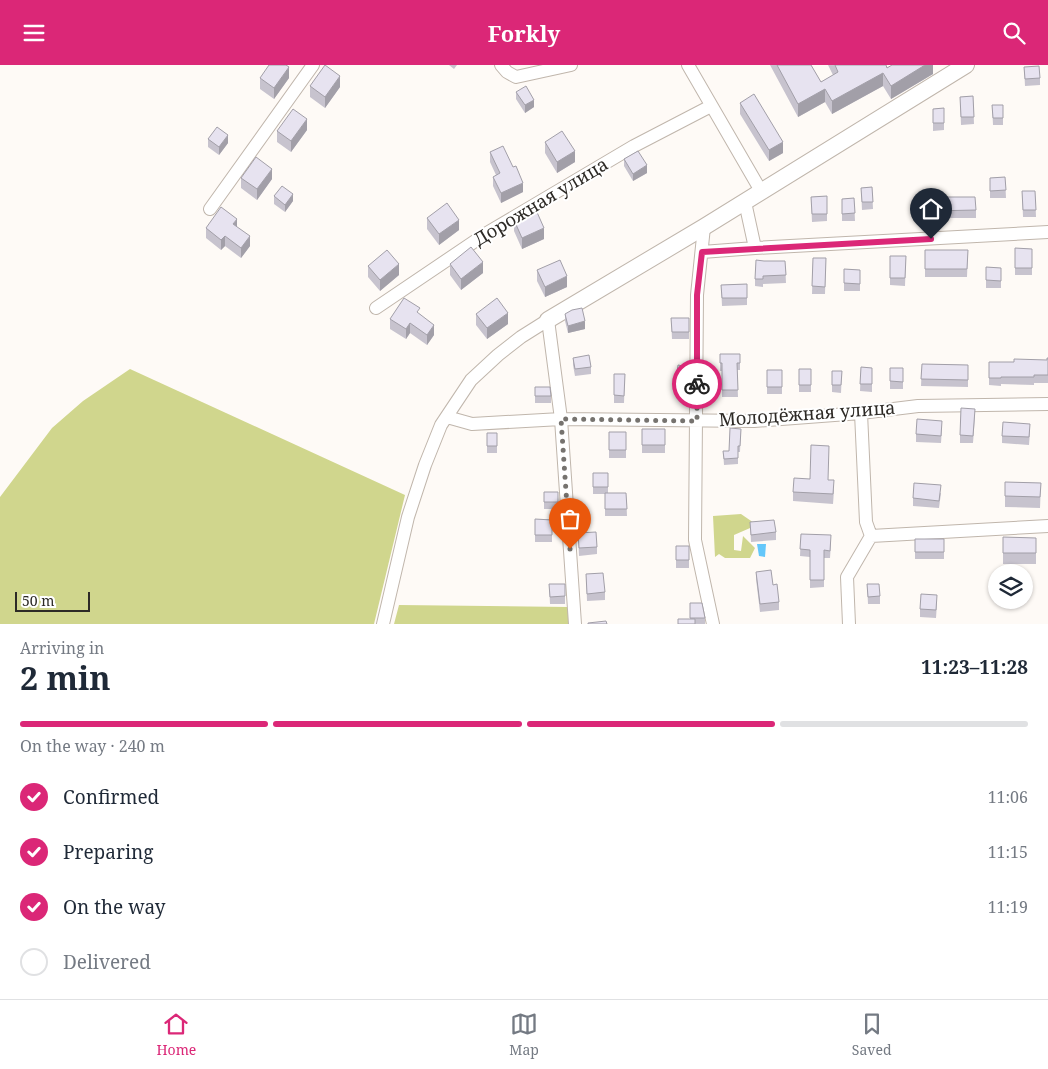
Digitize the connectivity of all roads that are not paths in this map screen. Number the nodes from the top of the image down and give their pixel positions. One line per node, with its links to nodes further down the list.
1 (313, 65): 9 (street)
2 (501, 65): 3 (street)
3 (571, 65)
4 (688, 65): 6 (street)
5 (966, 65): 7 (street)
6 (711, 106): 7 (street); 14 (street, Дорожная улица)
7 (761, 191): 8 (street)
8 (745, 201): 10 (street); 12 (street)
9 (210, 209)
10 (704, 227): 13 (street); 15 (street)
11 (1048, 233): 12 (street)
12 (755, 248): 13 (street)
13 (702, 252): 20 (street)
14 (376, 308)
15 (548, 320): 18 (street); 19 (street)
16 (1048, 404): 17 (street, Молодёжная улица)
17 (861, 413): 20 (street, Молодёжная улица); 22 (street)
18 (447, 417): 19 (street, Молодёжная улица); 23 (street)
19 (561, 419): 20 (street, Молодёжная улица); 24 (street)
20 (697, 421): 25 (street)
21 (1048, 526): 22 (street)
22 (871, 535): 26 (street)
23 (384, 624)
24 (575, 624)
25 (713, 624)
26 (849, 624)

